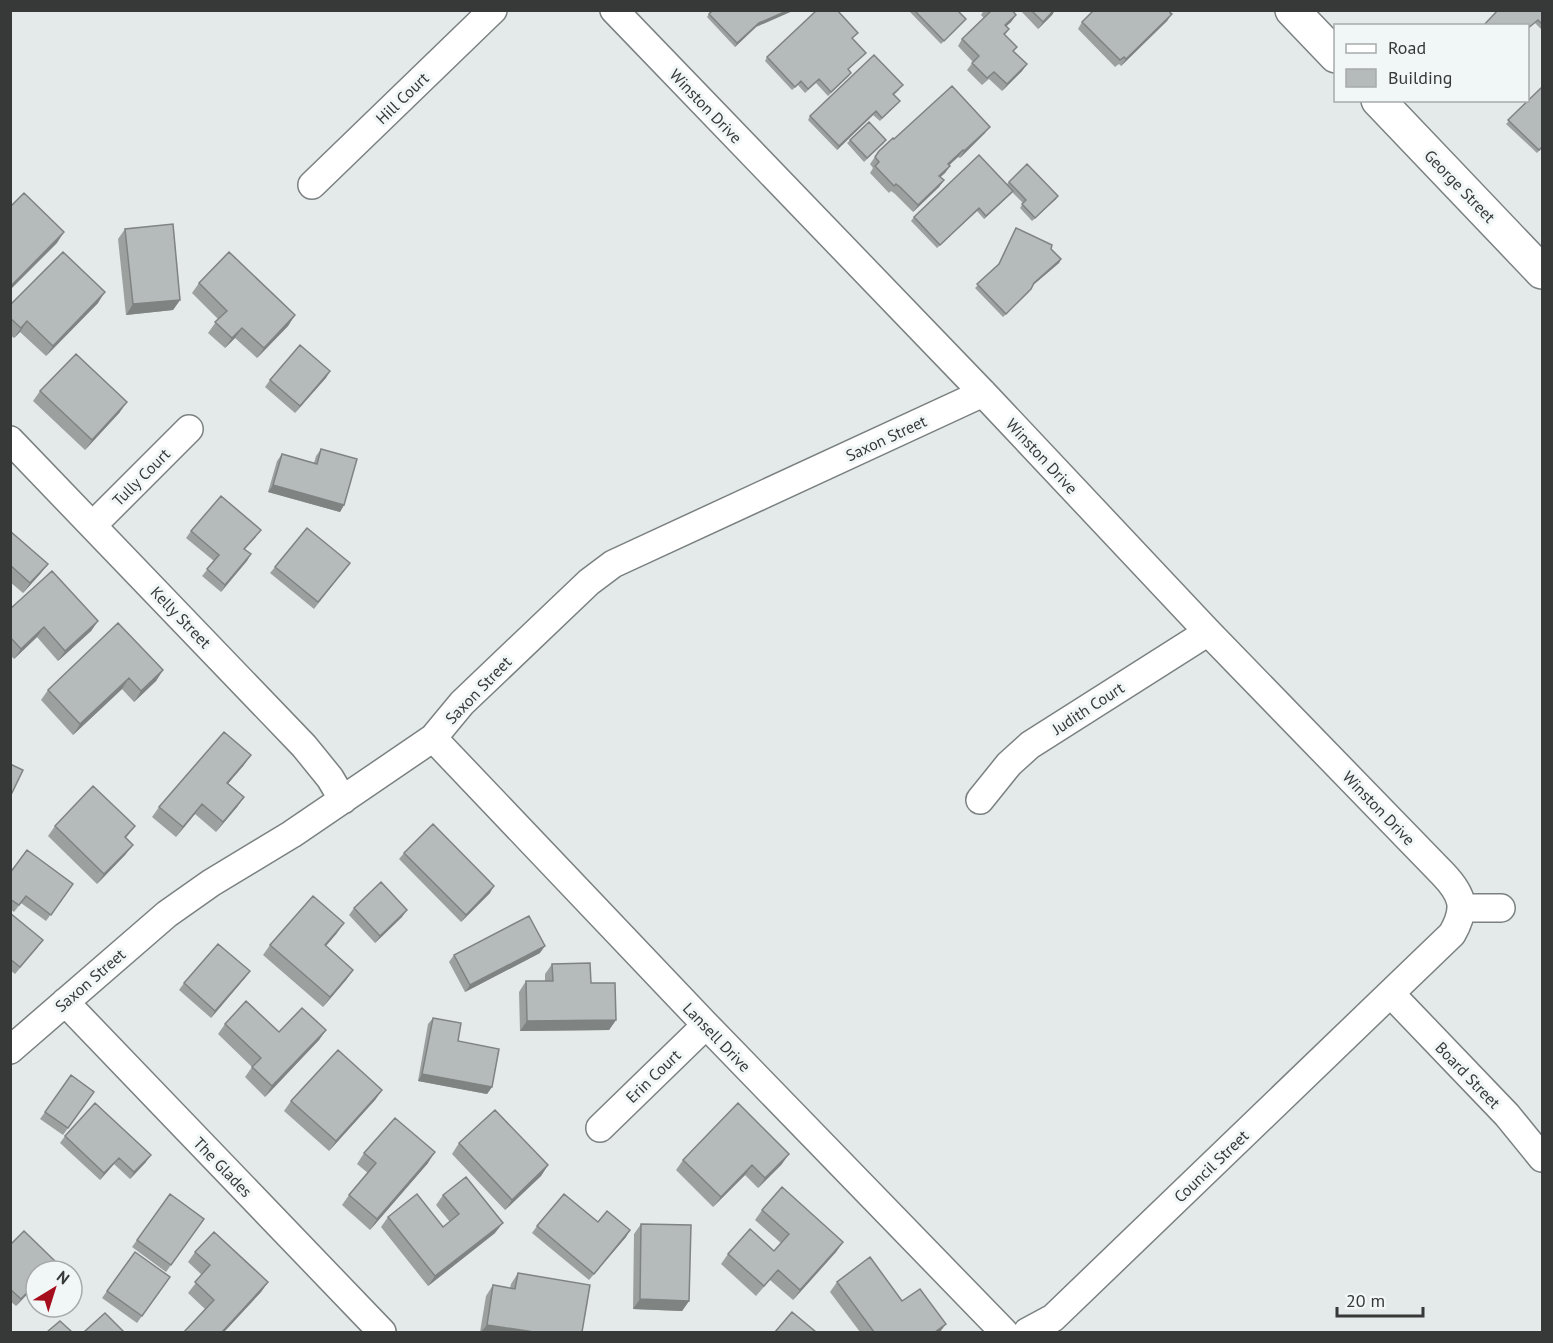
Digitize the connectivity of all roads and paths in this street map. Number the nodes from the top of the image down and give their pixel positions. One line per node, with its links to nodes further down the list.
1 (492, 10): 6 (street, Hill Court)
2 (614, 10): 8 (street, Winston Drive)
3 (1292, 10): 4 (main road)
4 (1334, 55)
5 (1380, 102): 7 (main road, George Street)
6 (312, 185)
7 (1542, 272)
8 (983, 393): 12 (street, Winston Drive); 13 (street, Saxon Street)
9 (189, 429): 11 (street, Tully Court)
10 (10, 440): 11 (street, Kelly Street)
11 (93, 525): 14 (street, Kelly Street)
12 (1208, 632): 15 (street, Judith Court); 16 (street, Winston Drive)
13 (433, 738): 14 (street, Saxon Street); 20 (street, Lansell Drive)
14 (343, 800): 19 (street, Saxon Street)
15 (980, 800)
16 (1462, 908): 17 (street); 18 (street)
17 (1501, 908)
18 (1391, 994): 23 (street, Board Street); 26 (street, Council Street)
19 (64, 1002): 21 (street, Saxon Street); 24 (street, The Glades)
20 (706, 1025): 22 (street, Erin Court); 25 (street, Lansell Drive)
21 (12, 1045)
22 (600, 1128)
23 (1542, 1158)
24 (382, 1332)
25 (1004, 1332)
26 (1027, 1332)

